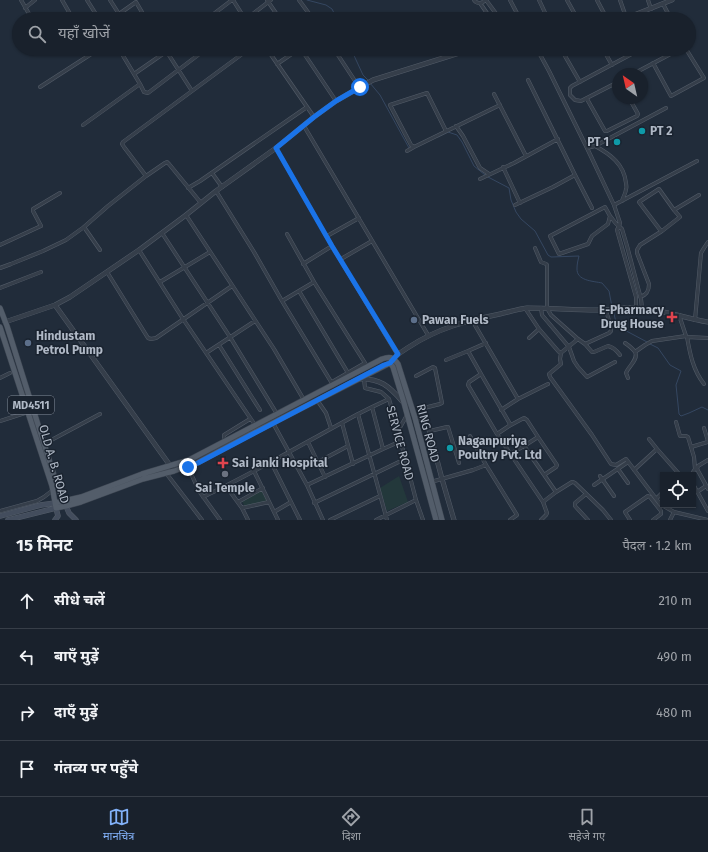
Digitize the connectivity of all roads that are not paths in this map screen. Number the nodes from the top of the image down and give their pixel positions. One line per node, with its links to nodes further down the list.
1 (21, 0): 21 (street)
2 (35, 0): 21 (street)
3 (62, 0): 24 (street)
4 (87, 0): 25 (street)
5 (110, 0): 26 (street)
6 (232, 0): 29 (street); 30 (street)
7 (299, 0): 33 (street)
8 (474, 0): 19 (street)
9 (486, 0): 19 (street); 35 (street)
10 (510, 0): 36 (street)
11 (539, 0): 37 (street)
12 (568, 0): 38 (street)
13 (597, 0): 39 (street)
14 (620, 0): 40 (street)
15 (648, 0): 22 (street)
16 (672, 0): 20 (street)
17 (136, 1): 27 (street); 28 (street)
18 (269, 1): 31 (street); 32 (street)
19 (480, 4): 34 (street)
20 (663, 4): 22 (street); 42 (street)
21 (26, 8): 23 (street)
22 (651, 9): 41 (street)
23 (28, 12)
24 (69, 12)
25 (95, 12)
26 (118, 12)
27 (122, 12)
28 (142, 12)
29 (217, 12)
30 (241, 12)
31 (255, 12)
32 (276, 12)
33 (308, 12)
34 (486, 12)
35 (495, 12)
36 (516, 12)
37 (545, 12)
38 (573, 12)
39 (603, 12)
40 (624, 12)
41 (642, 12)
42 (667, 12)
43 (88, 56): 71 (street)
44 (123, 56): 65 (street)
45 (157, 56): 65 (street)
46 (169, 56): 64 (street)
47 (197, 56): 64 (street)
48 (239, 56): 72 (street)
49 (272, 56): 61 (street)
50 (289, 56): 61 (street)
51 (305, 56): 77 (street)
52 (339, 56): 70 (street)
53 (450, 56): 70 (street)
54 (541, 56): 75 (street)
55 (565, 56): 67 (street)
56 (607, 56): 62 (street)
57 (628, 56): 62 (street)
58 (666, 56): 60 (street)
59 (690, 56): 60 (street)
60 (653, 63): 63 (street)
61 (277, 64): 80 (street)
62 (612, 65): 67 (street)
63 (644, 68)
64 (179, 70): 68 (street); 72 (street)
65 (134, 74): 68 (street)
66 (528, 80): 87 (street)
67 (580, 82): 74 (street)
68 (140, 84): 83 (street)
69 (612, 85): 76 (street)
70 (360, 87): 77 (street)
71 (40, 88)
72 (192, 91): 97 (street)
73 (494, 94): 79 (street)
74 (570, 95): 75 (street); 76 (street)
75 (563, 99): 90 (street)
76 (587, 99): 78 (street)
77 (336, 101): 82 (street)
78 (632, 104)
79 (500, 105): 85 (street); 91 (street)
80 (307, 107): 82 (street); 94 (street)
81 (666, 108): 88 (street)
82 (314, 117): 84 (street)
83 (83, 124)
84 (304, 126): 89 (street); 113 (street)
85 (456, 126): 86 (street); 95 (street)
86 (446, 131): 86 (street)
87 (558, 139): 91 (street); 96 (street)
88 (595, 146): 90 (street); 104 (street)
89 (276, 148): 99 (street); 119 (street)
90 (587, 148): 107 (street)
91 (526, 156): 93 (street)
92 (697, 161): 104 (street)
93 (503, 167): 95 (street); 106 (street)
94 (212, 172): 99 (street); 100 (street)
95 (487, 175): 98 (street)
96 (575, 175): 106 (street); 109 (street)
97 (146, 176): 100 (street); 115 (street)
98 (480, 179)
99 (222, 187): 101 (street)
100 (188, 188): 105 (street)
101 (216, 191): 105 (street); 142 (street)
102 (60, 193): 122 (street)
103 (699, 195): 110 (street)
104 (622, 201): 107 (street)
105 (201, 203): 111 (street)
106 (520, 203): 108 (street)
107 (614, 204): 114 (street)
108 (515, 206)
109 (592, 208)
110 (674, 210): 116 (street); 116 (street)
111 (186, 215): 117 (street); 128 (street)
112 (610, 216): 112 (street); 114 (street)
113 (358, 218): 119 (street); 120 (street)
114 (619, 226): 129 (street); 149 (street)
115 (84, 227): 125 (street); 133 (street)
116 (661, 231): 127 (street)
117 (162, 233): 126 (street); 132 (street)
118 (287, 234): 131 (street)
119 (327, 236): 123 (street)
120 (372, 241): 130 (street); 161 (street)
121 (708, 242): 155 (street)
122 (0, 244)
123 (332, 246): 130 (street); 131 (street)
124 (535, 248): 148 (street)
125 (100, 250)
126 (139, 250): 135 (street); 136 (street)
127 (637, 250): 129 (street); 141 (street)
128 (210, 252): 132 (street); 138 (street)
129 (629, 252): 141 (street)
130 (341, 260): 177 (street)
131 (303, 264): 137 (street)
132 (184, 267): 136 (street); 143 (street)
133 (0, 268)
134 (41, 272): 139 (street)
135 (107, 272): 144 (street); 153 (street)
136 (160, 282): 153 (street)
137 (314, 282): 140 (street); 181 (street)
138 (232, 286): 143 (street); 156 (street)
139 (0, 288)
140 (299, 291): 142 (street); 182 (street)
141 (640, 297): 150 (street)
142 (282, 301): 189 (street)
143 (207, 304): 153 (street); 163 (street)
144 (55, 305): 157 (street); 243 (street)
145 (0, 308): 157 (main road, OLD A. B. ROAD / MD4511)
146 (525, 308): 147 (street); 154 (street); 160 (street)
147 (541, 308): 148 (street); 171 (street)
148 (547, 308): 151 (street); 166 (street)
149 (636, 308): 150 (street); 151 (street)
150 (642, 308): 152 (street)
151 (607, 310): 169 (street)
152 (679, 315): 155 (street); 162 (street)
153 (183, 319): 174 (street)
154 (472, 320): 161 (street); 167 (street)
155 (695, 320): 158 (street)
156 (255, 321): 163 (street); 194 (street)
157 (5, 322): 226 (main road, OLD A. B. ROAD / MD4511)
158 (708, 322)
159 (0, 328): 201 (main road, OLD A. B. ROAD / MD4511)
160 (539, 329): 164 (street); 175 (street)
161 (428, 335): 177 (street)
162 (686, 336): 165 (street); 173 (street); 191 (street)
163 (230, 337): 170 (street); 203 (street)
164 (530, 338)
165 (708, 338)
166 (578, 339): 169 (street); 171 (street)
167 (486, 343): 172 (street); 193 (street)
168 (625, 343): 173 (street)
169 (585, 344): 176 (street)
170 (219, 345): 174 (street); 199 (street)
171 (569, 347): 175 (street); 179 (street)
172 (468, 351): 178 (street); 184 (street)
173 (635, 352): 187 (street)
174 (206, 353): 207 (street)
175 (561, 353): 239 (street)
176 (620, 355)
177 (396, 356): 180 (street); 181 (main road); 206 (main road, RING ROAD)
178 (446, 360)
179 (615, 362)
180 (390, 363): 188 (main road); 196 (main road, RING ROAD)
181 (366, 365): 182 (street); 189 (main road)
182 (348, 373): 189 (street)
183 (10, 374): 186 (street)
184 (481, 374): 200 (street); 218 (street)
185 (416, 376): 198 (street)
186 (0, 378)
187 (628, 378)
188 (361, 379): 192 (street, SERVICE ROAD); 195 (main road); 196 (street)
189 (332, 384): 194 (main road)
190 (548, 384): 193 (street)
191 (704, 384)
192 (389, 399): 197 (street); 216 (street, SERVICE ROAD)
193 (518, 399): 200 (street)
194 (304, 400): 203 (main road)
195 (317, 400): 210 (main road); 214 (street)
196 (404, 403): 205 (main road, RING ROAD)
197 (372, 407): 204 (street); 230 (street)
198 (424, 408)
199 (260, 410)
200 (502, 410): 213 (street)
201 (28, 412): 208 (street); 264 (main road, OLD A. B. ROAD / MD4511)
202 (100, 414): 226 (street)
203 (277, 414): 212 (main road)
204 (358, 414): 211 (street); 234 (street)
205 (407, 415): 216 (street); 303 (main road, RING ROAD)
206 (415, 418): 217 (street); 257 (main road, RING ROAD)
207 (250, 419): 212 (street); 223 (street)
208 (0, 421)
209 (676, 422): 229 (street)
210 (273, 423): 232 (street); 244 (main road)
211 (342, 423): 214 (street); 227 (street)
212 (255, 426): 223 (main road)
213 (509, 426): 218 (street); 220 (street)
214 (331, 428): 224 (street)
215 (704, 428): 225 (street)
216 (398, 431): 222 (street, SERVICE ROAD)
217 (430, 431): 240 (street); 255 (street)
218 (497, 434): 233 (street)
219 (470, 436): 242 (street)
220 (538, 437): 228 (street); 253 (street)
221 (649, 439): 231 (street)
222 (400, 441): 230 (street); 235 (street, SERVICE ROAD)
223 (226, 442): 243 (main road)
224 (308, 442): 232 (street); 238 (street)
225 (708, 442): 229 (street)
226 (44, 444): 279 (main road, OLD A. B. ROAD / MD4511)
227 (348, 446): 238 (street); 241 (street)
228 (524, 446): 233 (street); 253 (street)
229 (691, 447): 250 (street)
230 (383, 449): 234 (street)
231 (657, 449): 246 (street); 249 (street)
232 (289, 452): 237 (street); 260 (street)
233 (510, 454): 277 (street)
234 (369, 457): 241 (street); 252 (street)
235 (405, 459): 252 (street); 273 (street, SERVICE ROAD)
236 (708, 460): 263 (street)
237 (271, 462): 248 (street); 276 (street)
238 (318, 462): 254 (street)
239 (628, 462): 245 (street); 246 (street)
240 (459, 463)
241 (352, 464): 254 (street)
242 (486, 465): 255 (street); 306 (street)
243 (171, 466): 247 (street); 279 (main road)
244 (188, 467): 247 (main road); 271 (street)
245 (618, 469): 256 (street); 258 (street)
246 (634, 470): 272 (street)
247 (174, 471): 251 (main road)
248 (254, 471): 261 (street); 262 (street)
249 (677, 472)
250 (693, 472)
251 (166, 473): 279 (main road); 293 (street)
252 (374, 474): 269 (street); 278 (street)
253 (544, 475): 265 (street)
254 (325, 477): 260 (street)
255 (442, 478): 257 (street); 305 (street)
256 (601, 478): 259 (street); 270 (street)
257 (431, 482): 304 (main road, RING ROAD)
258 (628, 483)
259 (594, 484)
260 (306, 485): 278 (street)
261 (226, 486): 271 (street); 274 (street)
262 (263, 488): 274 (street); 275 (street)
263 (707, 488): 266 (street)
264 (53, 490): 282 (street); 284 (main road, OLD A. B. ROAD / MD4511)
265 (556, 492): 267 (street); 277 (street)
266 (697, 492): 283 (street)
267 (586, 494): 308 (street); 309 (street)
268 (660, 495): 272 (street)
269 (380, 496): 287 (street); 299 (street)
270 (614, 496)
271 (202, 497): 294 (street)
272 (656, 499): 280 (street)
273 (416, 500): 287 (street); 302 (street, SERVICE ROAD)
274 (238, 502): 281 (street)
275 (269, 502): 281 (street); 285 (street)
276 (291, 502): 285 (street); 297 (street)
277 (543, 502): 307 (street)
278 (314, 503): 298 (street)
279 (65, 504): 284 (main road); 292 (main road, OLD A. B. ROAD / MD4511)
280 (659, 505): 286 (street); 310 (street); 311 (street)
281 (242, 508): 295 (street)
282 (0, 511)
283 (708, 511)
284 (57, 512): 288 (main road); 289 (main road); 291 (main road)
285 (274, 512): 296 (street)
286 (674, 512): 312 (street); 313 (street)
287 (386, 515): 300 (street); 301 (street)
288 (0, 516)
289 (18, 519): 290 (main road)
290 (8, 520)
291 (52, 520)
292 (76, 520)
293 (202, 520)
294 (220, 520)
295 (248, 520)
296 (277, 520)
297 (300, 520)
298 (323, 520)
299 (330, 520)
300 (376, 520)
301 (387, 520)
302 (423, 520)
303 (436, 520)
304 (442, 520)
305 (454, 520)
306 (510, 520)
307 (541, 520)
308 (588, 520)
309 (611, 520)
310 (630, 520)
311 (653, 520)
312 (670, 520)
313 (708, 520)

